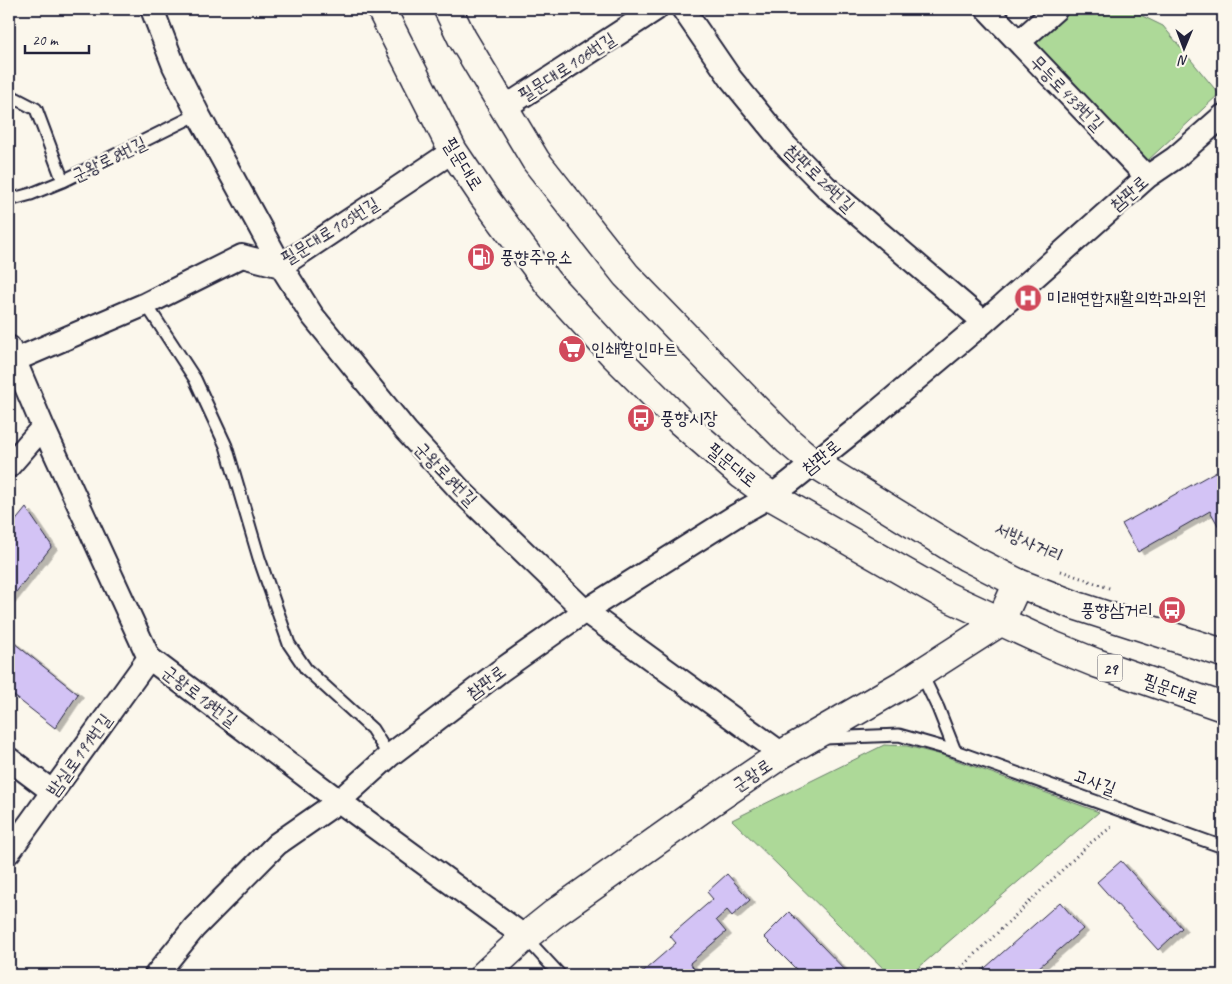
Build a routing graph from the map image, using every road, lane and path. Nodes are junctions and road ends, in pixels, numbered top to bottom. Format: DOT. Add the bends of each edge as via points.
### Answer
graph roads {
  1 [pos="152,9"];
  2 [pos="382,9"];
  3 [pos="448,9"];
  4 [pos="656,9"];
  5 [pos="683,9"];
  6 [pos="987,9"];
  7 [pos="1056,9"];
  8 [pos="1020,42"];
  9 [pos="9,94"];
  10 [pos="504,108"];
  11 [pos="198,114"];
  12 [pos="1223,116"];
  13 [pos="453,151"];
  14 [pos="1147,177"];
  15 [pos="63,181"];
  16 [pos="9,200"];
  17 [pos="280,266"];
  18 [pos="146,304"];
  19 [pos="984,322"];
  20 [pos="12,354"];
  21 [pos="42,427"];
  22 [pos="814,463"];
  23 [pos="9,466"];
  24 [pos="771,496"];
  25 [pos="1060,571"];
  26 [pos="1018,583"];
  27 [pos="1114,590"];
  28 [pos="585,611"];
  29 [pos="1000,622"];
  30 [pos="1223,653"];
  31 [pos="149,658"];
  32 [pos="921,673"];
  33 [pos="1223,707"];
  34 [pos="811,738"];
  35 [pos="955,751"];
  36 [pos="782,754"];
  37 [pos="389,756"];
  38 [pos="9,759"];
  39 [pos="53,792"];
  40 [pos="339,801"];
  41 [pos="1129,813"];
  42 [pos="1223,847"];
  43 [pos="9,852"];
  44 [pos="525,937"];
  45 [pos="156,975"];
  46 [pos="484,975"];
  47 [pos="560,975"];
  48 [pos="954,975"];
  1 -- 11 [label="street, 군왕로8번길" via="174,66"];
  2 -- 13 [label="main road, 필문대로 / 29"];
  3 -- 10 [label="main road"];
  4 -- 10 [label="street, 필문대로106번길"];
  5 -- 19 [label="street, 참판로26번길" via="731,79 826,187"];
  6 -- 8 [label="street, 무등로433번길"];
  7 -- 8 [label="street"];
  8 -- 14 [label="street, 무등로433번길"];
  9 -- 15 [label="lane, 군왕로8번길" via="36,109"];
  10 -- 22 [label="main road" via="536,161 626,275 788,441"];
  11 -- 15 [label="lane, 군왕로8번길"];
  11 -- 17 [label="street, 군왕로8번길"];
  12 -- 14 [label="street, 참판로" via="1175,158"];
  13 -- 17 [label="street, 필문대로105번길"];
  13 -- 24 [label="main road, 필문대로 / 29" via="548,283 613,354 681,422"];
  14 -- 19 [label="street, 참판로"];
  15 -- 16 [label="lane"];
  17 -- 18 [label="street, 필문대로105번길" via="242,256"];
  17 -- 28 [label="street, 군왕로8번길" via="312,315 406,431 461,491"];
  18 -- 20 [label="street, 필문대로105번길"];
  18 -- 37 [label="lane" via="195,379 226,446 259,558 290,644 306,669 372,729"];
  19 -- 22 [label="street, 참판로"];
  20 -- 21 [label="street, 군왕로18번길"];
  21 -- 23 [label="street"];
  21 -- 31 [label="street, 군왕로18번길"];
  22 -- 24 [label="street, 참판로"];
  22 -- 26 [label="main road" via="967,557"];
  24 -- 28 [label="street, 참판로"];
  24 -- 29 [label="main road, 필문대로 / 29" via="946,596"];
  25 -- 27 [label="path, 서방사거리"];
  26 -- 29 [label="main road"];
  26 -- 30 [label="main road" via="1077,606"];
  28 -- 36 [label="street, 군왕로8번길"];
  28 -- 37 [label="street, 참판로"];
  29 -- 32 [label="main road, 군왕로"];
  29 -- 33 [label="main road, 필문대로 / 29" via="1096,663"];
  31 -- 39 [label="street, 밤실로191번길"];
  31 -- 40 [label="street, 군왕로18번길"];
  32 -- 34 [label="main road, 군왕로"];
  32 -- 35 [label="lane"];
  34 -- 35 [label="lane, 고사길" via="899,735"];
  34 -- 36 [label="main road, 군왕로"];
  35 -- 41 [label="lane, 고사길"];
  36 -- 44 [label="main road, 군왕로" via="555,912"];
  37 -- 40 [label="street, 참판로"];
  38 -- 39 [label="street"];
  39 -- 43 [label="street, 밤실로191번길"];
  40 -- 44 [label="street, 군왕로18번길"];
  40 -- 45 [label="street, 참판로" via="277,844 194,928"];
  41 -- 42 [label="lane, 고사길"];
  41 -- 48 [label="path" via="1089,844"];
  44 -- 46 [label="main road, 군왕로"];
  44 -- 47 [label="lane"];
}
